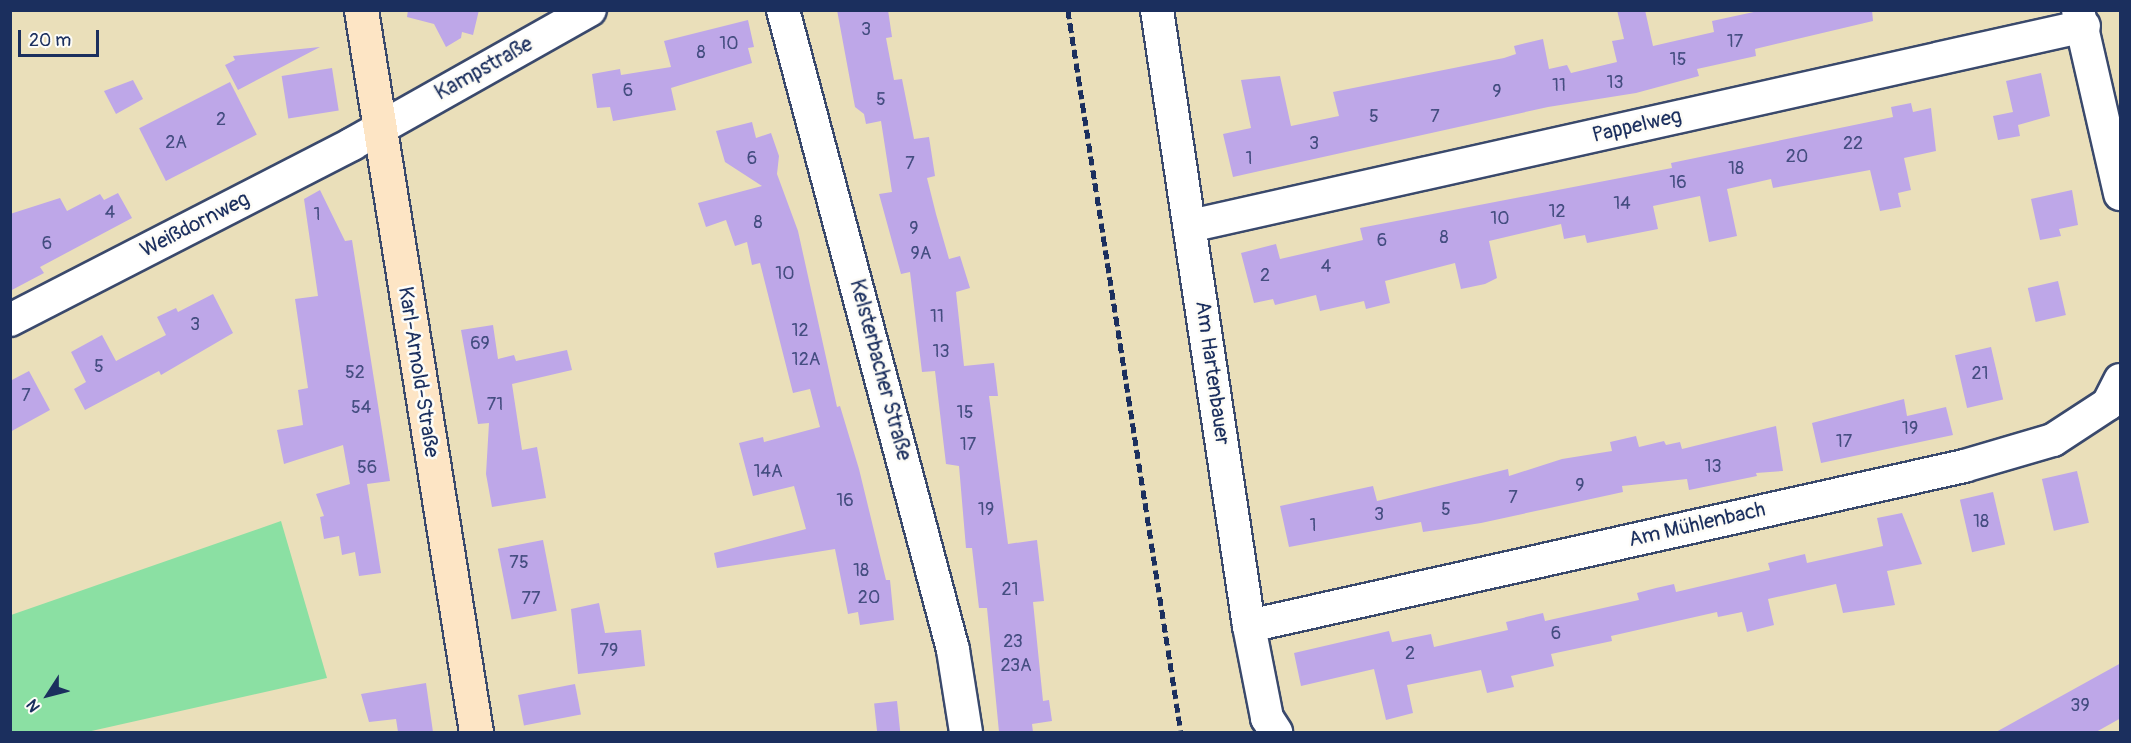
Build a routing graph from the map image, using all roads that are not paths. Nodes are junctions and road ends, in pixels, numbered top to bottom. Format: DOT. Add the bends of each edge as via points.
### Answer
graph roads {
  1 [pos="361,10"];
  2 [pos="590,10"];
  3 [pos="783,10"];
  4 [pos="1157,10"];
  5 [pos="2081,18"];
  6 [pos="378,128"];
  7 [pos="2121,194"];
  8 [pos="1190,226"];
  9 [pos="10,321"];
  10 [pos="2121,380"];
  11 [pos="1249,626"];
  12 [pos="476,732"];
  13 [pos="966,732"];
  14 [pos="1276,732"];
  1 -- 6 [label="main road, Karl-Arnold-Straße"];
  2 -- 6 [label="street, Kampstraße"];
  3 -- 13 [label="street, Kelsterbacher Straße" via="953,650"];
  4 -- 8 [label="street, Am Hartenbauer"];
  5 -- 7 [label="street"];
  5 -- 8 [label="street, Pappelweg"];
  6 -- 9 [label="street, Weißdornweg"];
  6 -- 12 [label="main road, Karl-Arnold-Straße"];
  8 -- 11 [label="street, Am Hartenbauer"];
  10 -- 11 [label="street, Am Mühlenbach" via="2108,404 2053,440 1964,466"];
  11 -- 14 [label="street, Am Hartenbauer" via="1267,718"];
}
